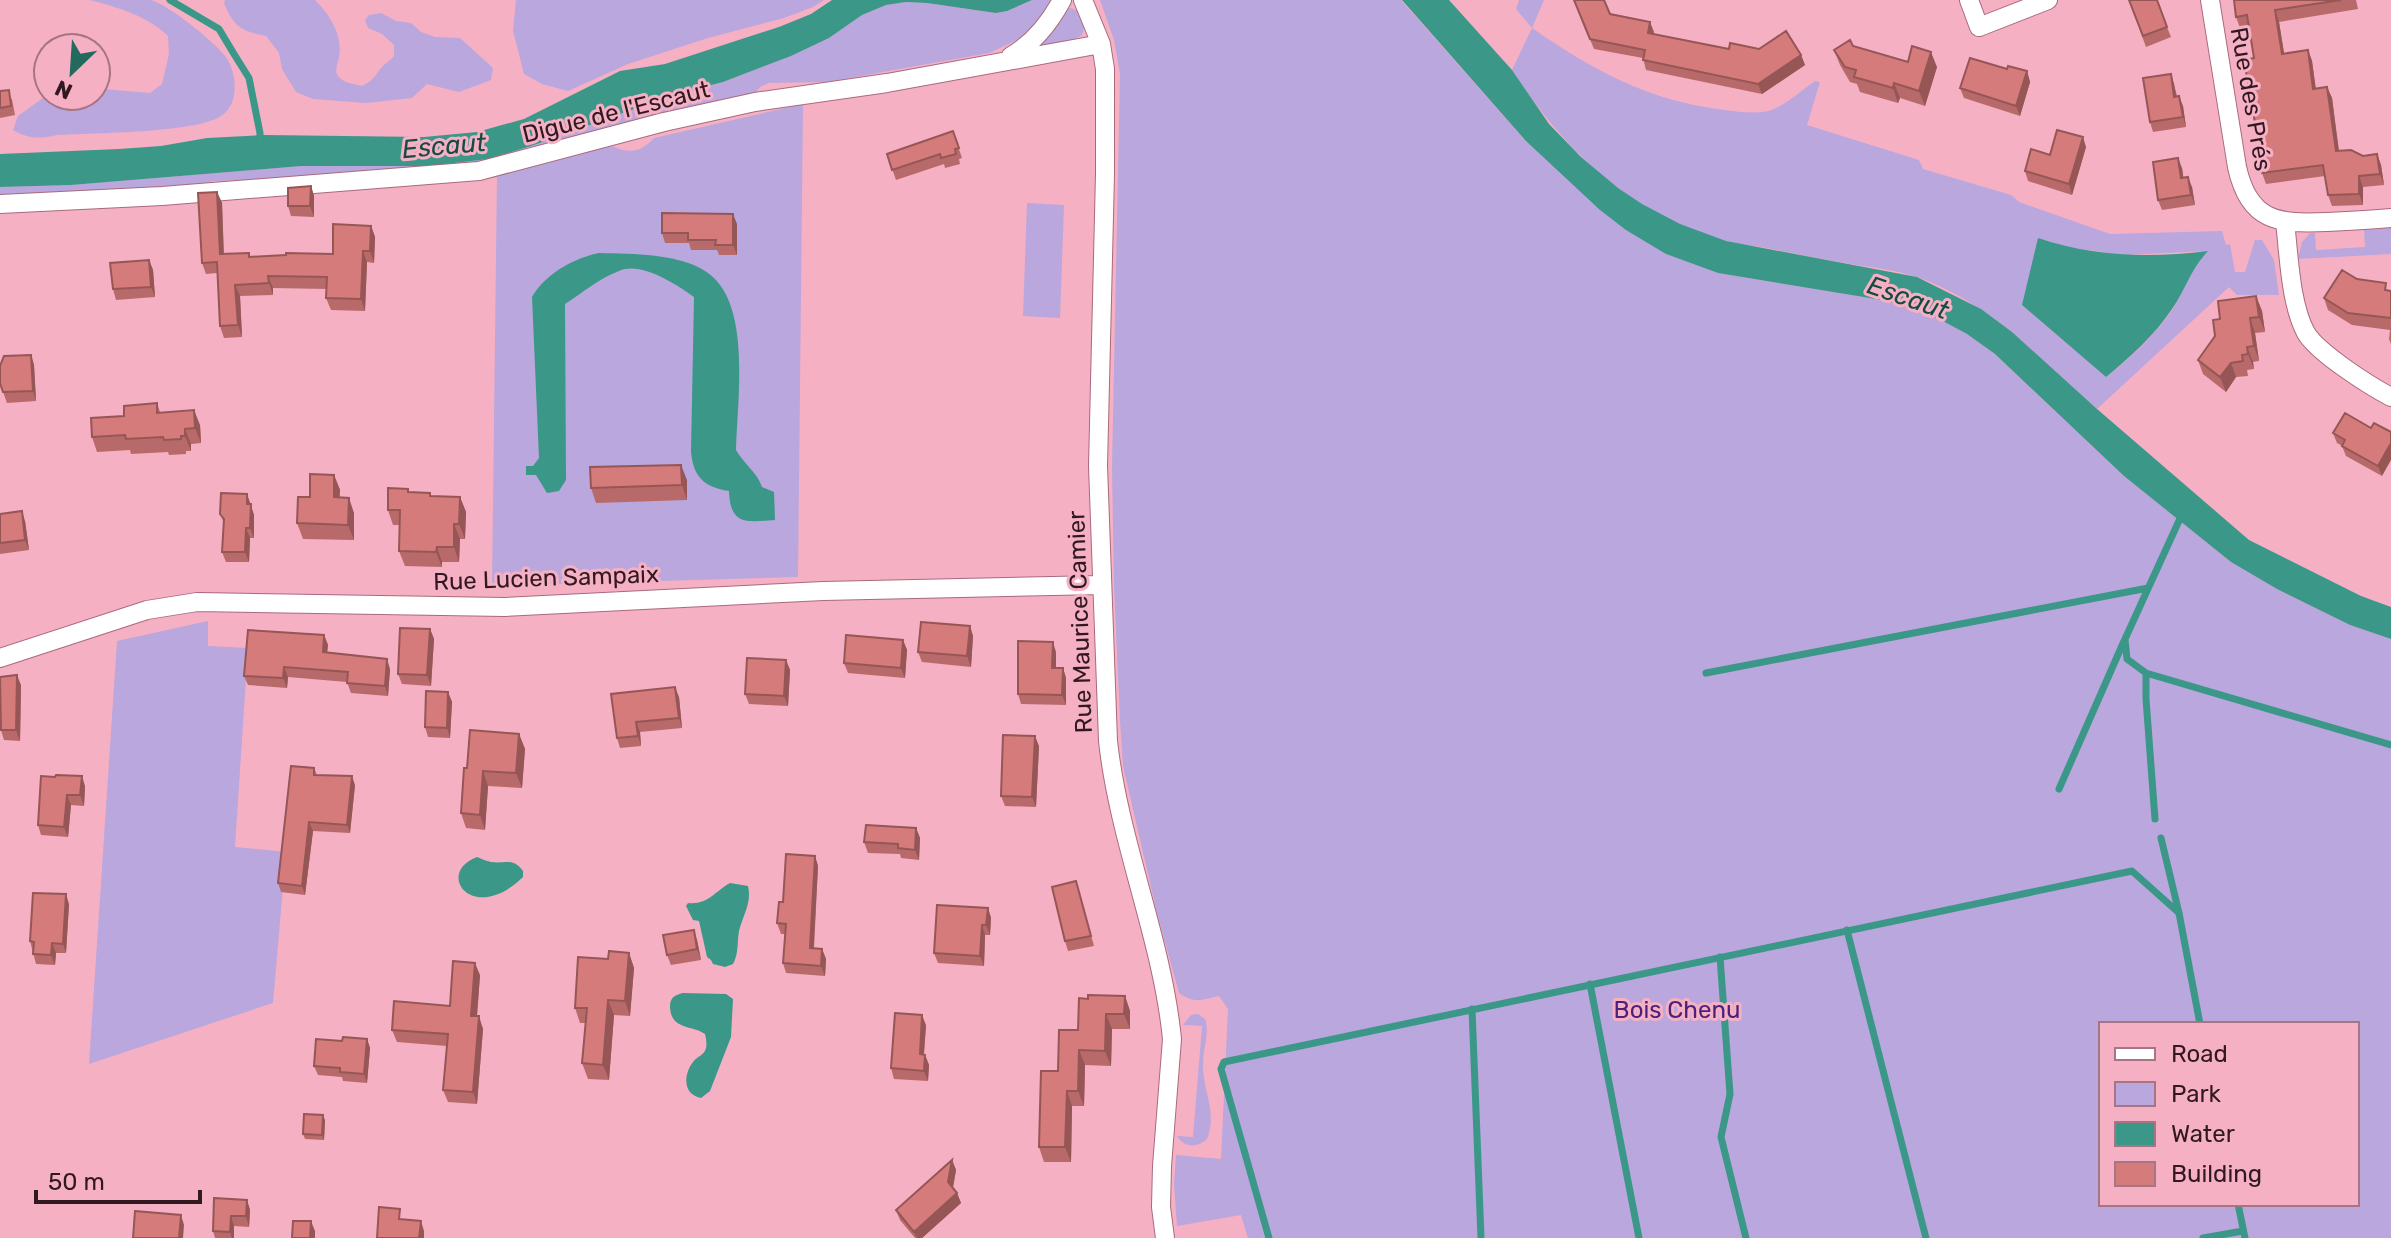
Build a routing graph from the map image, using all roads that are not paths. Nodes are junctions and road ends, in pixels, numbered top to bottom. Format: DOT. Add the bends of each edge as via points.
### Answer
graph roads {
  1 [pos="1062,0"];
  2 [pos="1083,0"];
  3 [pos="1969,0"];
  4 [pos="2048,0"];
  5 [pos="2210,0"];
  6 [pos="2020,5"];
  7 [pos="1101,44"];
  8 [pos="1003,61"];
  9 [pos="0,204"];
  10 [pos="2391,218"];
  11 [pos="2285,222"];
  12 [pos="2391,397"];
  13 [pos="1101,585"];
  14 [pos="0,658"];
  15 [pos="1165,1238"];
  1 -- 8 [label="street, Digue de l'Escaut" via="1038,36"];
  2 -- 7 [label="street, Rue Maurice Camier"];
  3 -- 6 [label="street" via="1979,27"];
  4 -- 6 [label="street"];
  5 -- 11 [label="street, Rue des Prés" via="2243,191 2256,208"];
  7 -- 8 [label="street, Digue de l'Escaut"];
  7 -- 13 [label="street, Rue Maurice Camier"];
  8 -- 9 [label="street, Digue de l'Escaut" via="755,102 479,171"];
  10 -- 11 [label="street"];
  11 -- 12 [label="street" via="2297,310 2307,335"];
  13 -- 14 [label="street, Rue Lucien Sampaix" via="823,591 505,607 197,602 147,610"];
  13 -- 15 [label="street, Rue Maurice Camier" via="1111,766 1172,1039 1162,1166"];
}
